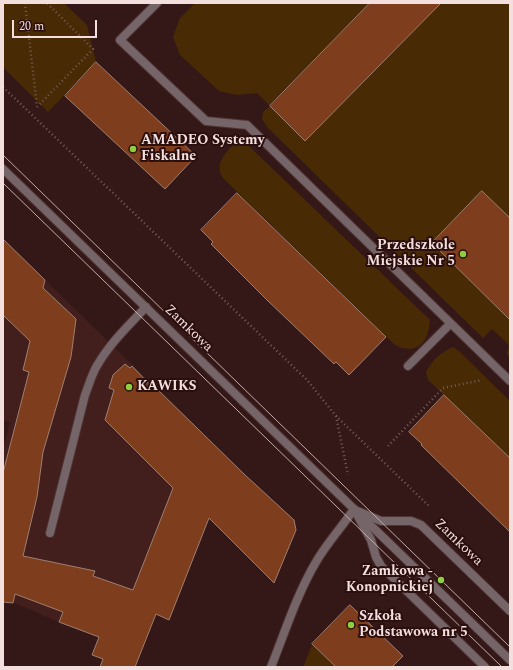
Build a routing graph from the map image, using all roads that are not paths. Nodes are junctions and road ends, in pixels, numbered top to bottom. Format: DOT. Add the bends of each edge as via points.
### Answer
graph roads {
  1 [pos="157,3"];
  2 [pos="3,168"];
  3 [pos="146,307"];
  4 [pos="450,324"];
  5 [pos="408,366"];
  6 [pos="507,378"];
  7 [pos="354,509"];
  8 [pos="50,533"];
  9 [pos="510,611"];
  10 [pos="510,660"];
  11 [pos="272,667"];
  12 [pos="485,667"];
  1 -- 4 [label="street" via="120,40 206,121 247,125"];
  2 -- 3 [label="street, Zamkowa"];
  3 -- 7 [label="street, Zamkowa"];
  3 -- 8 [label="street" via="106,352 90,380"];
  4 -- 5 [label="street"];
  4 -- 6 [label="street"];
  7 -- 9 [label="street, Zamkowa" via="381,521 412,521 421,525"];
  7 -- 10 [label="street"];
  7 -- 11 [label="street" via="315,564"];
  7 -- 12 [label="street, Zamkowa" via="372,540 381,566"];
}
